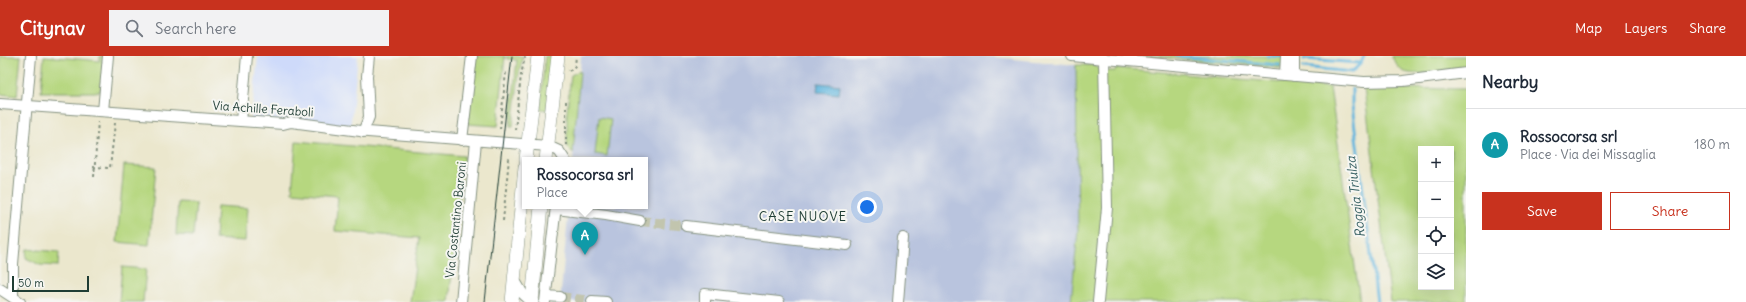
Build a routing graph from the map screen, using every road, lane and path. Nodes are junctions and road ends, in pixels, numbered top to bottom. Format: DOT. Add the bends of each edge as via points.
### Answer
graph roads {
  1 [pos="32,56"];
  2 [pos="108,56"];
  3 [pos="247,56"];
  4 [pos="369,56"];
  5 [pos="472,56"];
  6 [pos="526,56"];
  7 [pos="538,56"];
  8 [pos="558,56"];
  9 [pos="576,56"];
  10 [pos="1072,56"];
  11 [pos="1286,56"];
  12 [pos="1294,56"];
  13 [pos="1104,58"];
  14 [pos="506,72"];
  15 [pos="1466,73"];
  16 [pos="568,74"];
  17 [pos="1290,76"];
  18 [pos="566,94"];
  19 [pos="0,104"];
  20 [pos="26,106"];
  21 [pos="103,111"];
  22 [pos="98,121"];
  23 [pos="241,121"];
  24 [pos="115,123"];
  25 [pos="500,129"];
  26 [pos="515,130"];
  27 [pos="363,132"];
  28 [pos="462,140"];
  29 [pos="476,141"];
  30 [pos="528,144"];
  31 [pos="548,146"];
  32 [pos="566,148"];
  33 [pos="526,157"];
  34 [pos="546,157"];
  35 [pos="562,157"];
  36 [pos="509,158"];
  37 [pos="93,168"];
  38 [pos="94,177"];
  39 [pos="522,198"];
  40 [pos="541,209"];
  41 [pos="556,209"];
  42 [pos="568,209"];
  43 [pos="503,221"];
  44 [pos="640,221"];
  45 [pos="686,226"];
  46 [pos="903,238"];
  47 [pos="847,245"];
  48 [pos="514,279"];
  49 [pos="0,289"];
  50 [pos="560,297"];
  51 [pos="546,299"];
  52 [pos="17,300"];
  53 [pos="592,300"];
  54 [pos="461,302"];
  55 [pos="512,302"];
  56 [pos="532,302"];
  57 [pos="606,302"];
  58 [pos="705,302"];
  59 [pos="779,302"];
  60 [pos="898,302"];
  61 [pos="1098,302"];
  1 -- 20 [label="street"];
  2 -- 21 [label="street"];
  3 -- 23 [label="street"];
  4 -- 27 [label="street" via="369,117"];
  5 -- 28 [label="street"];
  6 -- 26 [label="path" via="521,75"];
  7 -- 30 [label="main road"];
  8 -- 31 [label="main road"];
  9 -- 16 [label="path" via="575,66"];
  10 -- 13 [label="street"];
  11 -- 17 [label="street"];
  12 -- 17 [label="street"];
  13 -- 17 [label="street"];
  13 -- 61 [label="street" via="1107,208"];
  14 -- 25 [label="path"];
  15 -- 17 [label="street" via="1364,82"];
  18 -- 32 [label="path"];
  19 -- 20 [label="street, Via Achille Feraboli"];
  20 -- 21 [label="street, Via Achille Feraboli"];
  20 -- 52 [label="street" via="13,264"];
  21 -- 23 [label="street, Via Achille Feraboli"];
  22 -- 37 [label="path"];
  23 -- 27 [label="street, Via Achille Feraboli" via="283,124 291,122"];
  24 -- 37 [label="path" via="110,168"];
  27 -- 28 [label="street, Via Achille Feraboli"];
  28 -- 29 [label="street, Via Achille Feraboli"];
  29 -- 30 [label="street, Via Achille Feraboli"];
  29 -- 54 [label="street, Via Costantino Baroni"];
  30 -- 31 [label="street, Via Achille Feraboli"];
  30 -- 33 [label="main road"];
  31 -- 34 [label="main road"];
  31 -- 35 [label="street" via="559,151"];
  36 -- 43 [label="path"];
  37 -- 38 [label="path"];
  39 -- 48 [label="main road"];
  40 -- 56 [label="main road"];
  41 -- 51 [label="street"];
  42 -- 44 [label="street"];
  45 -- 47 [label="street"];
  46 -- 60 [label="street"];
  48 -- 55 [label="main road"];
  48 -- 56 [label="street" via="523,294"];
  49 -- 52 [label="street"];
  50 -- 51 [label="street"];
  53 -- 57 [label="street"];
  58 -- 59 [label="street" via="706,294"];
}
